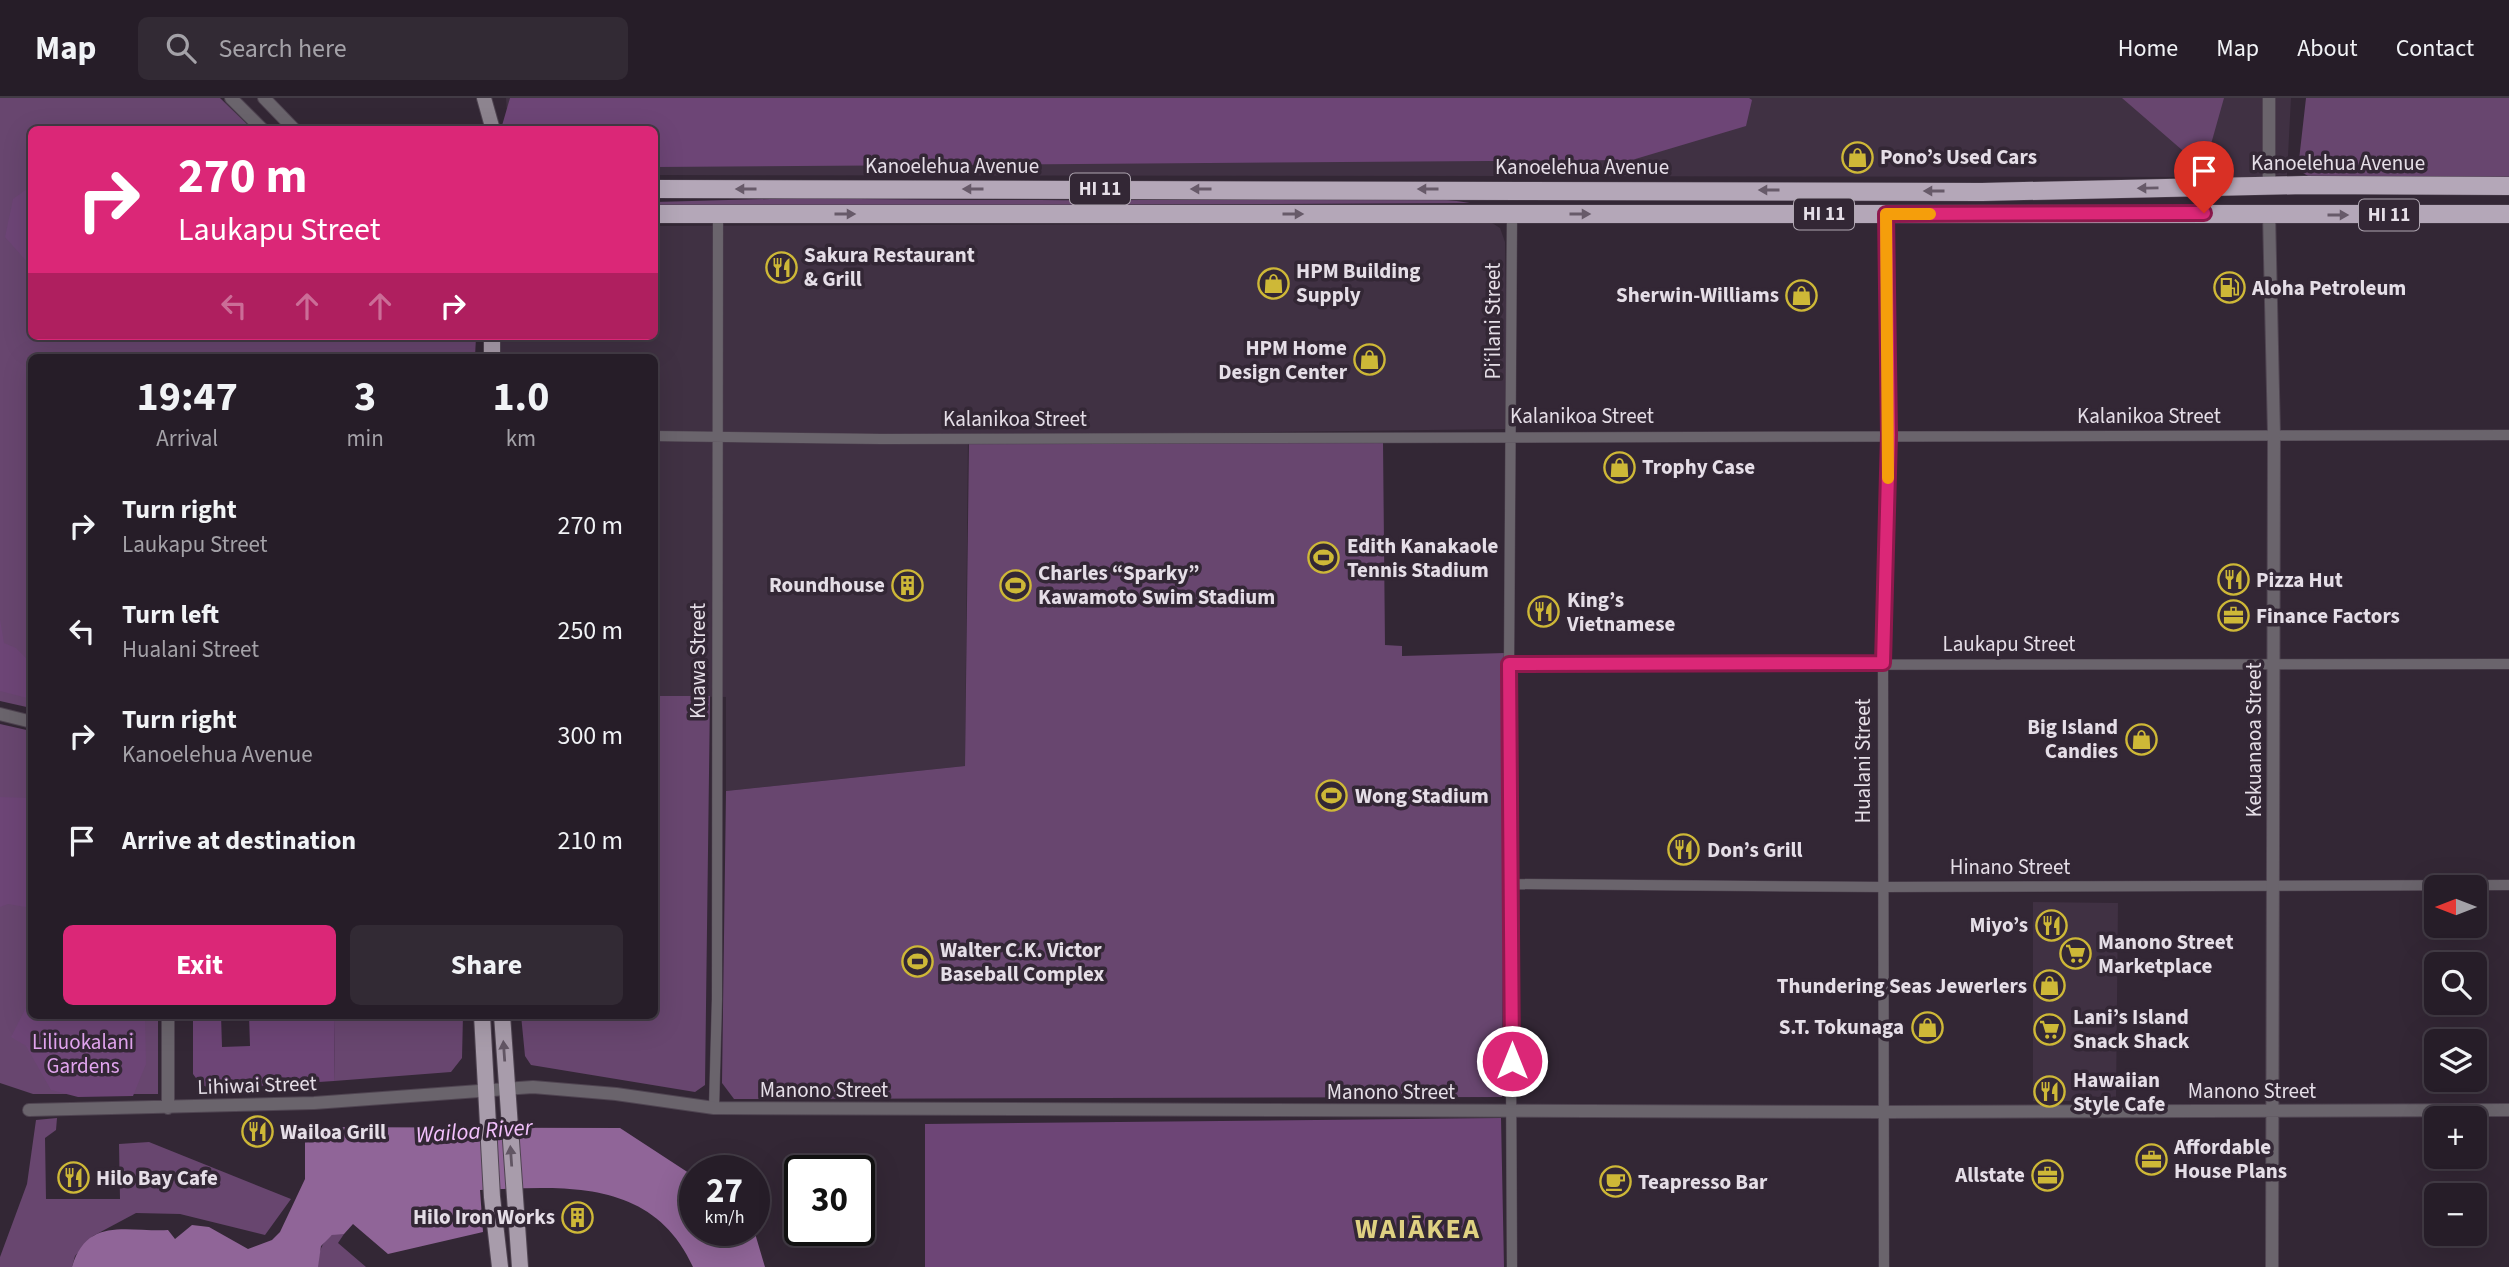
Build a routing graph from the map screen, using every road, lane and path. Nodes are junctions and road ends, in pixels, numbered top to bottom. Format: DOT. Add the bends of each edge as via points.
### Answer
graph roads {
  1 [pos="232,98"];
  2 [pos="264,98"];
  3 [pos="484,98"];
  4 [pos="2269,98"];
  5 [pos="259,126"];
  6 [pos="291,126"];
  7 [pos="492,126"];
  8 [pos="2509,186"];
  9 [pos="2269,187"];
  10 [pos="658,189"];
  11 [pos="1456,189"];
  12 [pos="1546,190"];
  13 [pos="658,214"];
  14 [pos="718,214"];
  15 [pos="1886,214"];
  16 [pos="2269,214"];
  17 [pos="2509,214"];
  18 [pos="1512,215"];
  19 [pos="1512,435"];
  20 [pos="1889,435"];
  21 [pos="2274,435"];
  22 [pos="2509,435"];
  23 [pos="658,436"];
  24 [pos="717,436"];
  25 [pos="1883,663"];
  26 [pos="1509,664"];
  27 [pos="2273,664"];
  28 [pos="2509,664"];
  29 [pos="0,714"];
  30 [pos="28,721"];
  31 [pos="1510,884"];
  32 [pos="2274,885"];
  33 [pos="2509,885"];
  34 [pos="1883,887"];
  35 [pos="168,1019"];
  36 [pos="482,1019"];
  37 [pos="502,1019"];
  38 [pos="507,1088"];
  39 [pos="485,1089"];
  40 [pos="168,1108"];
  41 [pos="714,1108"];
  42 [pos="29,1110"];
  43 [pos="2273,1110"];
  44 [pos="2509,1110"];
  45 [pos="1512,1111"];
  46 [pos="1886,1112"];
  47 [pos="500,1267"];
  48 [pos="520,1267"];
  49 [pos="1513,1267"];
  50 [pos="1884,1267"];
  51 [pos="2272,1267"];
  1 -- 5 [label="street"];
  2 -- 6 [label="street"];
  3 -- 7 [label="main road"];
  4 -- 9 [label="street"];
  8 -- 9 [label="highway, Kanoelehua Avenue / HI 11"];
  9 -- 12 [label="highway, Kanoelehua Avenue / HI 11, one-way" via="1982,192"];
  9 -- 16 [label="highway"];
  11 -- 10 [label="highway, Kanoelehua Avenue / HI 11, one-way"];
  11 -- 12 [label="highway, Kanoelehua Avenue / HI 11"];
  11 -- 18 [label="highway"];
  12 -- 18 [label="highway" via="1522,203"];
  13 -- 14 [label="highway, HI 11"];
  14 -- 18 [label="highway, HI 11, one-way"];
  14 -- 24 [label="street, Kuawa Street"];
  15 -- 16 [label="highway, HI 11"];
  18 -- 15 [label="highway, HI 11, one-way"];
  15 -- 20 [label="street, Hualani Street"];
  16 -- 17 [label="highway, HI 11, one-way"];
  16 -- 21 [label="street, Kekuanaoa Street"];
  18 -- 19 [label="street, Pi‘ilani Street"];
  19 -- 20 [label="street, Kalanikoa Street"];
  19 -- 24 [label="street, Kalanikoa Street"];
  19 -- 26 [label="street, Pi‘ilani Street"];
  20 -- 21 [label="street, Kalanikoa Street"];
  20 -- 25 [label="street, Hualani Street"];
  21 -- 22 [label="street, Kalanikoa Street"];
  21 -- 27 [label="street, Kekuanaoa Street"];
  23 -- 24 [label="street, Kalanikoa Street"];
  24 -- 41 [label="street, Kuawa Street"];
  25 -- 26 [label="street, Laukapu Street"];
  25 -- 27 [label="street, Laukapu Street"];
  25 -- 34 [label="street, Hualani Street"];
  26 -- 31 [label="street, Pi‘ilani Street"];
  27 -- 28 [label="street, Laukapu Street"];
  27 -- 32 [label="street, Kekuanaoa Street"];
  29 -- 30 [label="street"];
  31 -- 34 [label="street, Hinano Street"];
  31 -- 45 [label="street, Pi‘ilani Street"];
  32 -- 33 [label="street, Hinano Street"];
  32 -- 34 [label="street, Hinano Street"];
  32 -- 43 [label="street, Kekuanaoa Street"];
  34 -- 46 [label="street, Hualani Street"];
  35 -- 40 [label="street"];
  36 -- 39 [label="main road"];
  38 -- 37 [label="main road, one-way"];
  38 -- 39 [label="street, Manono Street"];
  38 -- 41 [label="street, Manono Street" via="582,1090"];
  48 -- 38 [label="main road, one-way"];
  39 -- 40 [label="street, Lihiwai Street" via="314,1103"];
  39 -- 47 [label="main road"];
  40 -- 42 [label="street, Lihiwai Street"];
  41 -- 45 [label="street, Manono Street"];
  43 -- 44 [label="street, Manono Street"];
  43 -- 46 [label="street, Manono Street"];
  43 -- 51 [label="street, Kekuanaoa Street"];
  45 -- 46 [label="street, Manono Street"];
  45 -- 49 [label="street, Pi‘ilani Street"];
  46 -- 50 [label="street, Hualani Street"];
}
